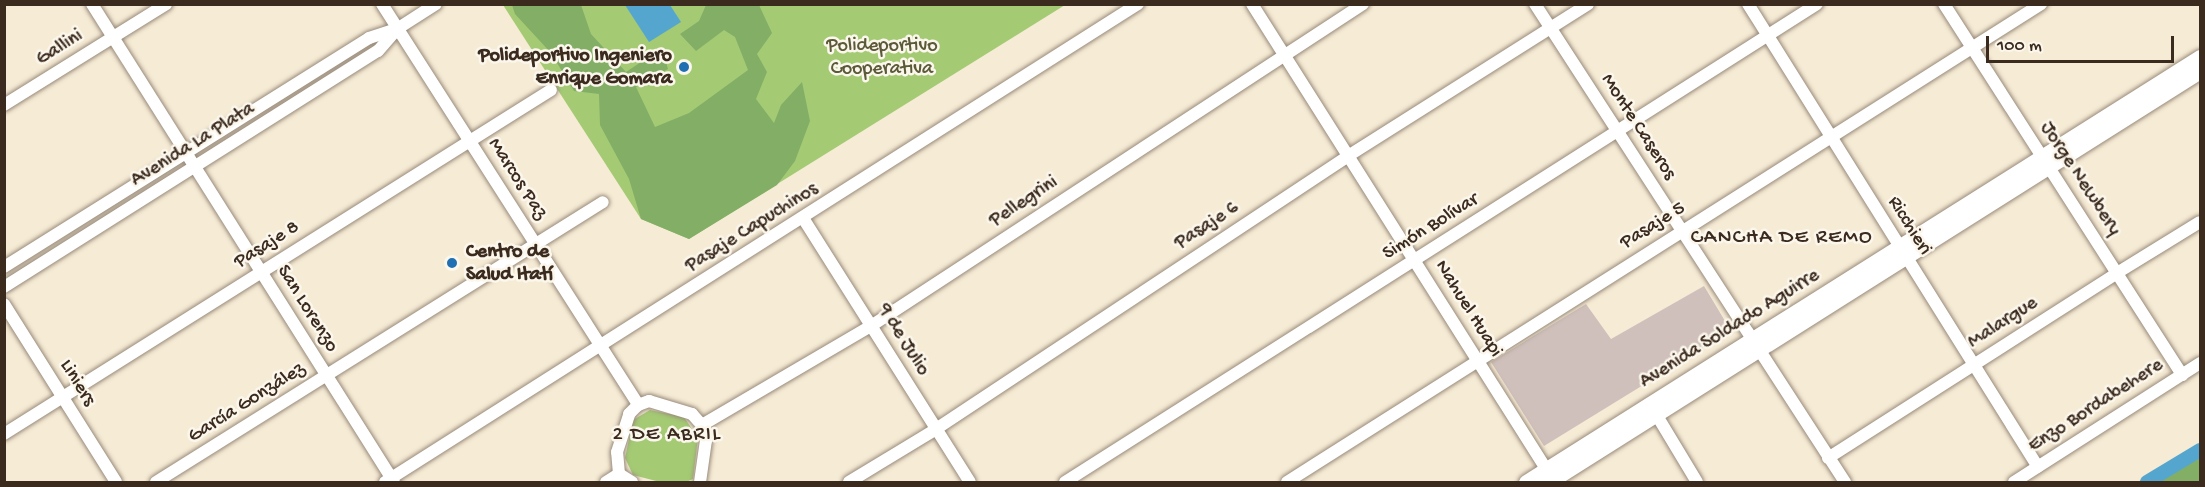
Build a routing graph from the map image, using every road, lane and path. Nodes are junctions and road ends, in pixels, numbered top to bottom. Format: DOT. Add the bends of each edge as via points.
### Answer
graph roads {
  1 [pos="92,4"];
  2 [pos="166,4"];
  3 [pos="382,4"];
  4 [pos="436,4"];
  5 [pos="1138,4"];
  6 [pos="1252,4"];
  7 [pos="1363,4"];
  8 [pos="1535,4"];
  9 [pos="1588,4"];
  10 [pos="1748,4"];
  11 [pos="1817,4"];
  12 [pos="1944,4"];
  13 [pos="2041,4"];
  14 [pos="1550,27"];
  15 [pos="397,29"];
  16 [pos="1768,36"];
  17 [pos="113,38"];
  18 [pos="1972,47"];
  19 [pos="1284,55"];
  20 [pos="2200,57"];
  21 [pos="2200,71"];
  22 [pos="551,90"];
  23 [pos="4,105"];
  24 [pos="1618,131"];
  25 [pos="1831,137"];
  26 [pos="469,142"];
  27 [pos="186,153"];
  28 [pos="1348,156"];
  29 [pos="2045,162"];
  30 [pos="195,167"];
  31 [pos="603,202"];
  32 [pos="804,218"];
  33 [pos="2200,222"];
  34 [pos="1683,230"];
  35 [pos="536,246"];
  36 [pos="1903,252"];
  37 [pos="1414,261"];
  38 [pos="4,267"];
  39 [pos="261,272"];
  40 [pos="2116,273"];
  41 [pos="4,287"];
  42 [pos="4,304"];
  43 [pos="871,326"];
  44 [pos="1757,344"];
  45 [pos="601,347"];
  46 [pos="1478,360"];
  47 [pos="2200,363"];
  48 [pos="1974,365"];
  49 [pos="2182,375"];
  50 [pos="327,377"];
  51 [pos="63,397"];
  52 [pos="638,405"];
  53 [pos="1653,410"];
  54 [pos="702,425"];
  55 [pos="936,429"];
  56 [pos="4,434"];
  57 [pos="1828,458"];
  58 [pos="2038,467"];
  59 [pos="619,474"];
  60 [pos="1551,479"];
  61 [pos="390,481"];
  62 [pos="116,483"];
  63 [pos="156,483"];
  64 [pos="606,483"];
  65 [pos="632,483"];
  66 [pos="700,483"];
  67 [pos="849,483"];
  68 [pos="970,483"];
  69 [pos="1065,483"];
  70 [pos="1287,483"];
  71 [pos="1526,483"];
  72 [pos="1697,483"];
  73 [pos="1845,483"];
  74 [pos="2014,483"];
  1 -- 17 [label="street, San Lorenzo"];
  2 -- 17 [label="street, Gallini"];
  3 -- 15 [label="street, Marcos Paz"];
  4 -- 15 [label="street, Avenida La Plata"];
  5 -- 32 [label="street, Pasaje Capuchinos"];
  6 -- 19 [label="street, Nahuel Huapi"];
  7 -- 19 [label="street, Pellegrini"];
  8 -- 14 [label="street, Monte Caseros"];
  9 -- 14 [label="street, Pasaje 6"];
  10 -- 16 [label="street, Ricchieri"];
  11 -- 16 [label="street, Simón Bolívar"];
  12 -- 18 [label="street, Jorge Newbery"];
  13 -- 18 [label="street, Pasaje 5"];
  14 -- 24 [label="street, Monte Caseros"];
  14 -- 28 [label="street, Pasaje 6"];
  15 -- 26 [label="street, Marcos Paz"];
  15 -- 27 [label="street, Avenida La Plata" via="369,38"];
  15 -- 30 [label="street, Avenida La Plata" via="378,51"];
  16 -- 24 [label="street, Simón Bolívar"];
  16 -- 25 [label="street, Ricchieri"];
  17 -- 23 [label="street, Gallini"];
  17 -- 27 [label="street, San Lorenzo"];
  18 -- 25 [label="street, Pasaje 5"];
  18 -- 29 [label="street, Jorge Newbery"];
  19 -- 28 [label="street, Nahuel Huapi"];
  19 -- 43 [label="street, Pellegrini"];
  20 -- 29 [label="main road, Avenida Soldado Aguirre"];
  21 -- 29 [label="main road, Avenida Soldado Aguirre"];
  22 -- 26 [label="street, Pasaje 8"];
  24 -- 34 [label="street, Monte Caseros"];
  24 -- 37 [label="street, Simón Bolívar"];
  25 -- 34 [label="street, Pasaje 5"];
  25 -- 36 [label="street, Ricchieri"];
  26 -- 35 [label="street, Marcos Paz"];
  26 -- 39 [label="street, Pasaje 8"];
  27 -- 30 [label="street, San Lorenzo"];
  27 -- 38 [label="street, Avenida La Plata"];
  28 -- 37 [label="street, Nahuel Huapi"];
  28 -- 55 [label="street, Pasaje 6"];
  29 -- 36 [label="main road, Avenida Soldado Aguirre"];
  29 -- 40 [label="street, Jorge Newbery"];
  30 -- 39 [label="street, San Lorenzo"];
  30 -- 41 [label="street, Avenida La Plata"];
  31 -- 35 [label="street, García González"];
  32 -- 43 [label="street, 9 de Julio"];
  32 -- 45 [label="street, Pasaje Capuchinos"];
  33 -- 40 [label="street, Malargue"];
  34 -- 44 [label="street, Monte Caseros"];
  34 -- 46 [label="street, Pasaje 5"];
  35 -- 45 [label="street, Marcos Paz"];
  35 -- 50 [label="street, García González"];
  36 -- 44 [label="main road, Avenida Soldado Aguirre"];
  36 -- 48 [label="street, Ricchieri"];
  37 -- 46 [label="street, Nahuel Huapi"];
  37 -- 69 [label="street, Simón Bolívar"];
  39 -- 50 [label="street, San Lorenzo"];
  39 -- 51 [label="street, Pasaje 8"];
  40 -- 48 [label="street, Malargue"];
  40 -- 49 [label="street, Jorge Newbery"];
  42 -- 51 [label="street, Liniers"];
  43 -- 54 [label="street, Pellegrini"];
  43 -- 55 [label="street, 9 de Julio"];
  44 -- 53 [label="main road, Avenida Soldado Aguirre"];
  44 -- 57 [label="street, Monte Caseros"];
  45 -- 52 [label="street, Marcos Paz"];
  45 -- 61 [label="street, Pasaje Capuchinos"];
  46 -- 60 [label="street, Nahuel Huapi"];
  46 -- 70 [label="street, Pasaje 5"];
  47 -- 49 [label="street, Enzo Bordabehere"];
  48 -- 57 [label="street, Malargue"];
  48 -- 58 [label="street, Ricchieri"];
  49 -- 58 [label="street, Enzo Bordabehere"];
  50 -- 61 [label="street, San Lorenzo"];
  50 -- 63 [label="street, García González"];
  51 -- 56 [label="street, Pasaje 8"];
  51 -- 62 [label="street, Liniers"];
  52 -- 54 [label="street" via="649,401 692,414"];
  52 -- 59 [label="street" via="628,414 617,452"];
  53 -- 60 [label="main road, Avenida Soldado Aguirre"];
  53 -- 72 [label="street"];
  54 -- 66 [label="street" via="706,440"];
  55 -- 67 [label="street, Pasaje 6"];
  55 -- 68 [label="street, 9 de Julio"];
  57 -- 73 [label="street, Monte Caseros"];
  58 -- 74 [label="street, Enzo Bordabehere"];
  59 -- 64 [label="street"];
  59 -- 65 [label="street"];
  60 -- 71 [label="main road, Avenida Soldado Aguirre"];
}
